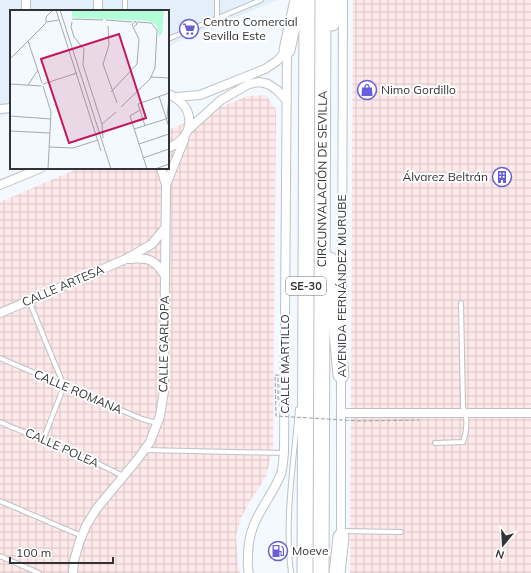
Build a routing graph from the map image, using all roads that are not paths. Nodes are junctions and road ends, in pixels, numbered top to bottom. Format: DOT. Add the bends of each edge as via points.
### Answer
graph roads {
  1 [pos="126,0"];
  2 [pos="217,0"];
  3 [pos="261,0"];
  4 [pos="298,0"];
  5 [pos="307,0"];
  6 [pos="323,0"];
  7 [pos="333,0"];
  8 [pos="344,0"];
  9 [pos="125,10"];
  10 [pos="217,18"];
  11 [pos="169,39"];
  12 [pos="287,50"];
  13 [pos="323,86"];
  14 [pos="169,94"];
  15 [pos="176,97"];
  16 [pos="287,102"];
  17 [pos="10,108"];
  18 [pos="0,109"];
  19 [pos="189,129"];
  20 [pos="184,137"];
  21 [pos="169,148"];
  22 [pos="39,169"];
  23 [pos="161,169"];
  24 [pos="0,185"];
  25 [pos="166,186"];
  26 [pos="322,217"];
  27 [pos="165,228"];
  28 [pos="126,259"];
  29 [pos="165,276"];
  30 [pos="29,301"];
  31 [pos="461,303"];
  32 [pos="0,313"];
  33 [pos="306,345"];
  34 [pos="0,358"];
  35 [pos="341,375"];
  36 [pos="64,386"];
  37 [pos="301,386"];
  38 [pos="299,401"];
  39 [pos="341,413"];
  40 [pos="466,413"];
  41 [pos="531,413"];
  42 [pos="0,422"];
  43 [pos="157,423"];
  44 [pos="43,440"];
  45 [pos="435,443"];
  46 [pos="144,450"];
  47 [pos="284,453"];
  48 [pos="123,477"];
  49 [pos="0,501"];
  50 [pos="401,532"];
  51 [pos="341,534"];
  52 [pos="82,536"];
  53 [pos="0,556"];
  54 [pos="39,573"];
  55 [pos="73,573"];
  56 [pos="249,573"];
  57 [pos="291,573"];
  58 [pos="305,573"];
  59 [pos="321,573"];
  60 [pos="338,573"];
  61 [pos="341,573"];
  1 -- 9 [label="lane"];
  2 -- 10 [label="lane"];
  3 -- 10 [label="lane"];
  4 -- 12 [label="highway"];
  5 -- 33 [label="highway, CIRCUNVALACIÓN DE SEVILLA / SE-30"];
  6 -- 13 [label="highway, CIRCUNVALACIÓN DE SEVILLA / SE-30"];
  7 -- 13 [label="highway"];
  8 -- 35 [label="street, AVENIDA FERNÁNDEZ MURUBE"];
  10 -- 11 [label="lane"];
  12 -- 15 [label="street" via="277,62 265,69 200,95"];
  12 -- 16 [label="street, CALLE MARTILLO"];
  13 -- 26 [label="highway, CIRCUNVALACIÓN DE SEVILLA / SE-30"];
  14 -- 15 [label="street"];
  15 -- 19 [label="street" via="188,112"];
  16 -- 19 [label="street" via="268,84 249,84 221,100"];
  16 -- 47 [label="street, CALLE MARTILLO"];
  17 -- 18 [label="street"];
  19 -- 20 [label="street"];
  20 -- 21 [label="street" via="178,144"];
  20 -- 25 [label="street, CALLE GARLOPA"];
  22 -- 24 [label="street"];
  23 -- 25 [label="street, CALLE GARLOPA"];
  25 -- 27 [label="street, CALLE GARLOPA"];
  26 -- 35 [label="highway" via="329,256"];
  26 -- 59 [label="highway, CIRCUNVALACIÓN DE SEVILLA / SE-30"];
  27 -- 28 [label="street, CALLE ARTESA" via="152,244"];
  27 -- 29 [label="street, CALLE GARLOPA"];
  28 -- 29 [label="street, CALLE ARTESA" via="144,258 159,266"];
  28 -- 30 [label="street, CALLE ARTESA"];
  29 -- 43 [label="street, CALLE GARLOPA" via="164,391"];
  30 -- 32 [label="street, CALLE ARTESA"];
  30 -- 36 [label="lane"];
  31 -- 40 [label="lane" via="462,406"];
  33 -- 37 [label="lane"];
  33 -- 58 [label="highway, CIRCUNVALACIÓN DE SEVILLA / SE-30"];
  34 -- 36 [label="lane, CALLE ROMANA"];
  35 -- 39 [label="street, AVENIDA FERNÁNDEZ MURUBE"];
  36 -- 43 [label="lane, CALLE ROMANA"];
  36 -- 44 [label="lane"];
  38 -- 57 [label="lane" via="289,513"];
  39 -- 40 [label="street"];
  39 -- 51 [label="street, AVENIDA FERNÁNDEZ MURUBE"];
  40 -- 41 [label="street"];
  40 -- 45 [label="lane" via="466,434 463,442"];
  42 -- 44 [label="lane, CALLE POLEA"];
  43 -- 46 [label="street, CALLE GARLOPA"];
  44 -- 48 [label="lane, CALLE POLEA"];
  46 -- 47 [label="lane"];
  46 -- 48 [label="street, CALLE GARLOPA"];
  47 -- 56 [label="street, CALLE MARTILLO" via="282,472 256,517 250,533"];
  48 -- 52 [label="street, CALLE GARLOPA" via="97,508"];
  49 -- 52 [label="lane"];
  50 -- 51 [label="lane"];
  51 -- 60 [label="highway"];
  51 -- 61 [label="street, AVENIDA FERNÁNDEZ MURUBE"];
  52 -- 55 [label="street, CALLE GARLOPA"];
  53 -- 54 [label="lane"];
}
